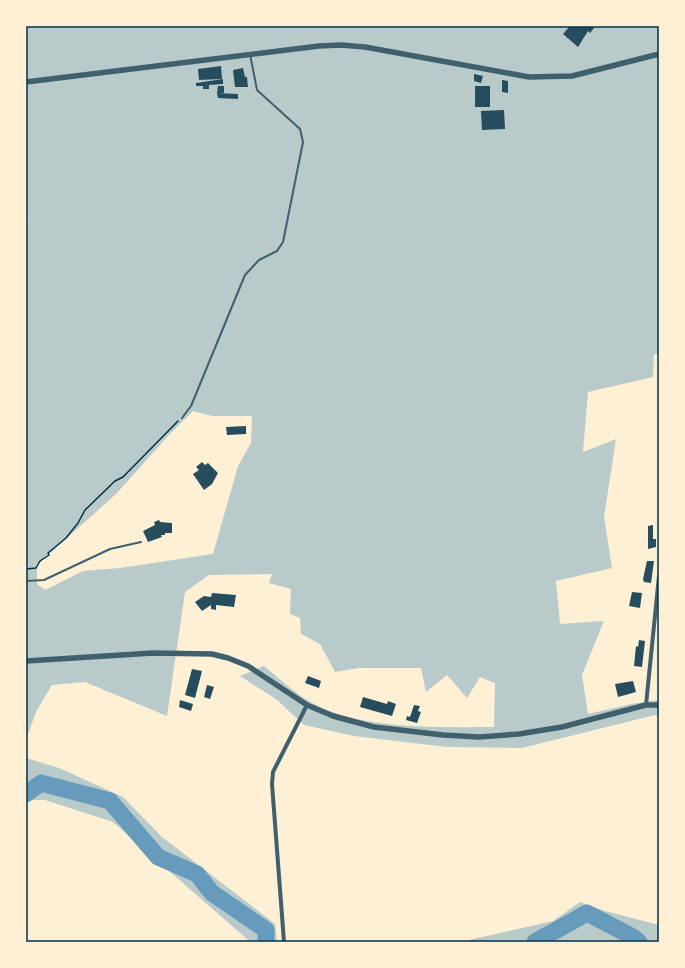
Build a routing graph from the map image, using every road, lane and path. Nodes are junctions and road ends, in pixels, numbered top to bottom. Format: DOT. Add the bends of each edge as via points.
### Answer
graph roads {
  1 [pos="250,53"];
  2 [pos="659,54"];
  3 [pos="26,82"];
  4 [pos="182,418"];
  5 [pos="141,542"];
  6 [pos="26,569"];
  7 [pos="659,576"];
  8 [pos="26,581"];
  9 [pos="26,661"];
  10 [pos="659,705"];
  11 [pos="307,706"];
  12 [pos="646,706"];
  13 [pos="284,942"];
  1 -- 2 [label="street" via="341,45 529,76 572,76"];
  1 -- 3 [label="street"];
  1 -- 4 [label="lane" via="257,90 300,129 303,142 283,242 277,251 259,260 245,275 190,406"];
  4 -- 6 [label="path" via="123,477 115,481 85,510 66,538 48,553 49,555 40,561 36,568"];
  5 -- 8 [label="lane" via="110,549 44,580"];
  7 -- 12 [label="street"];
  9 -- 11 [label="street" via="153,653 212,654 248,666"];
  10 -- 12 [label="street"];
  11 -- 12 [label="street" via="332,716 374,727 479,737 562,727"];
  11 -- 13 [label="street" via="273,772"];
}
